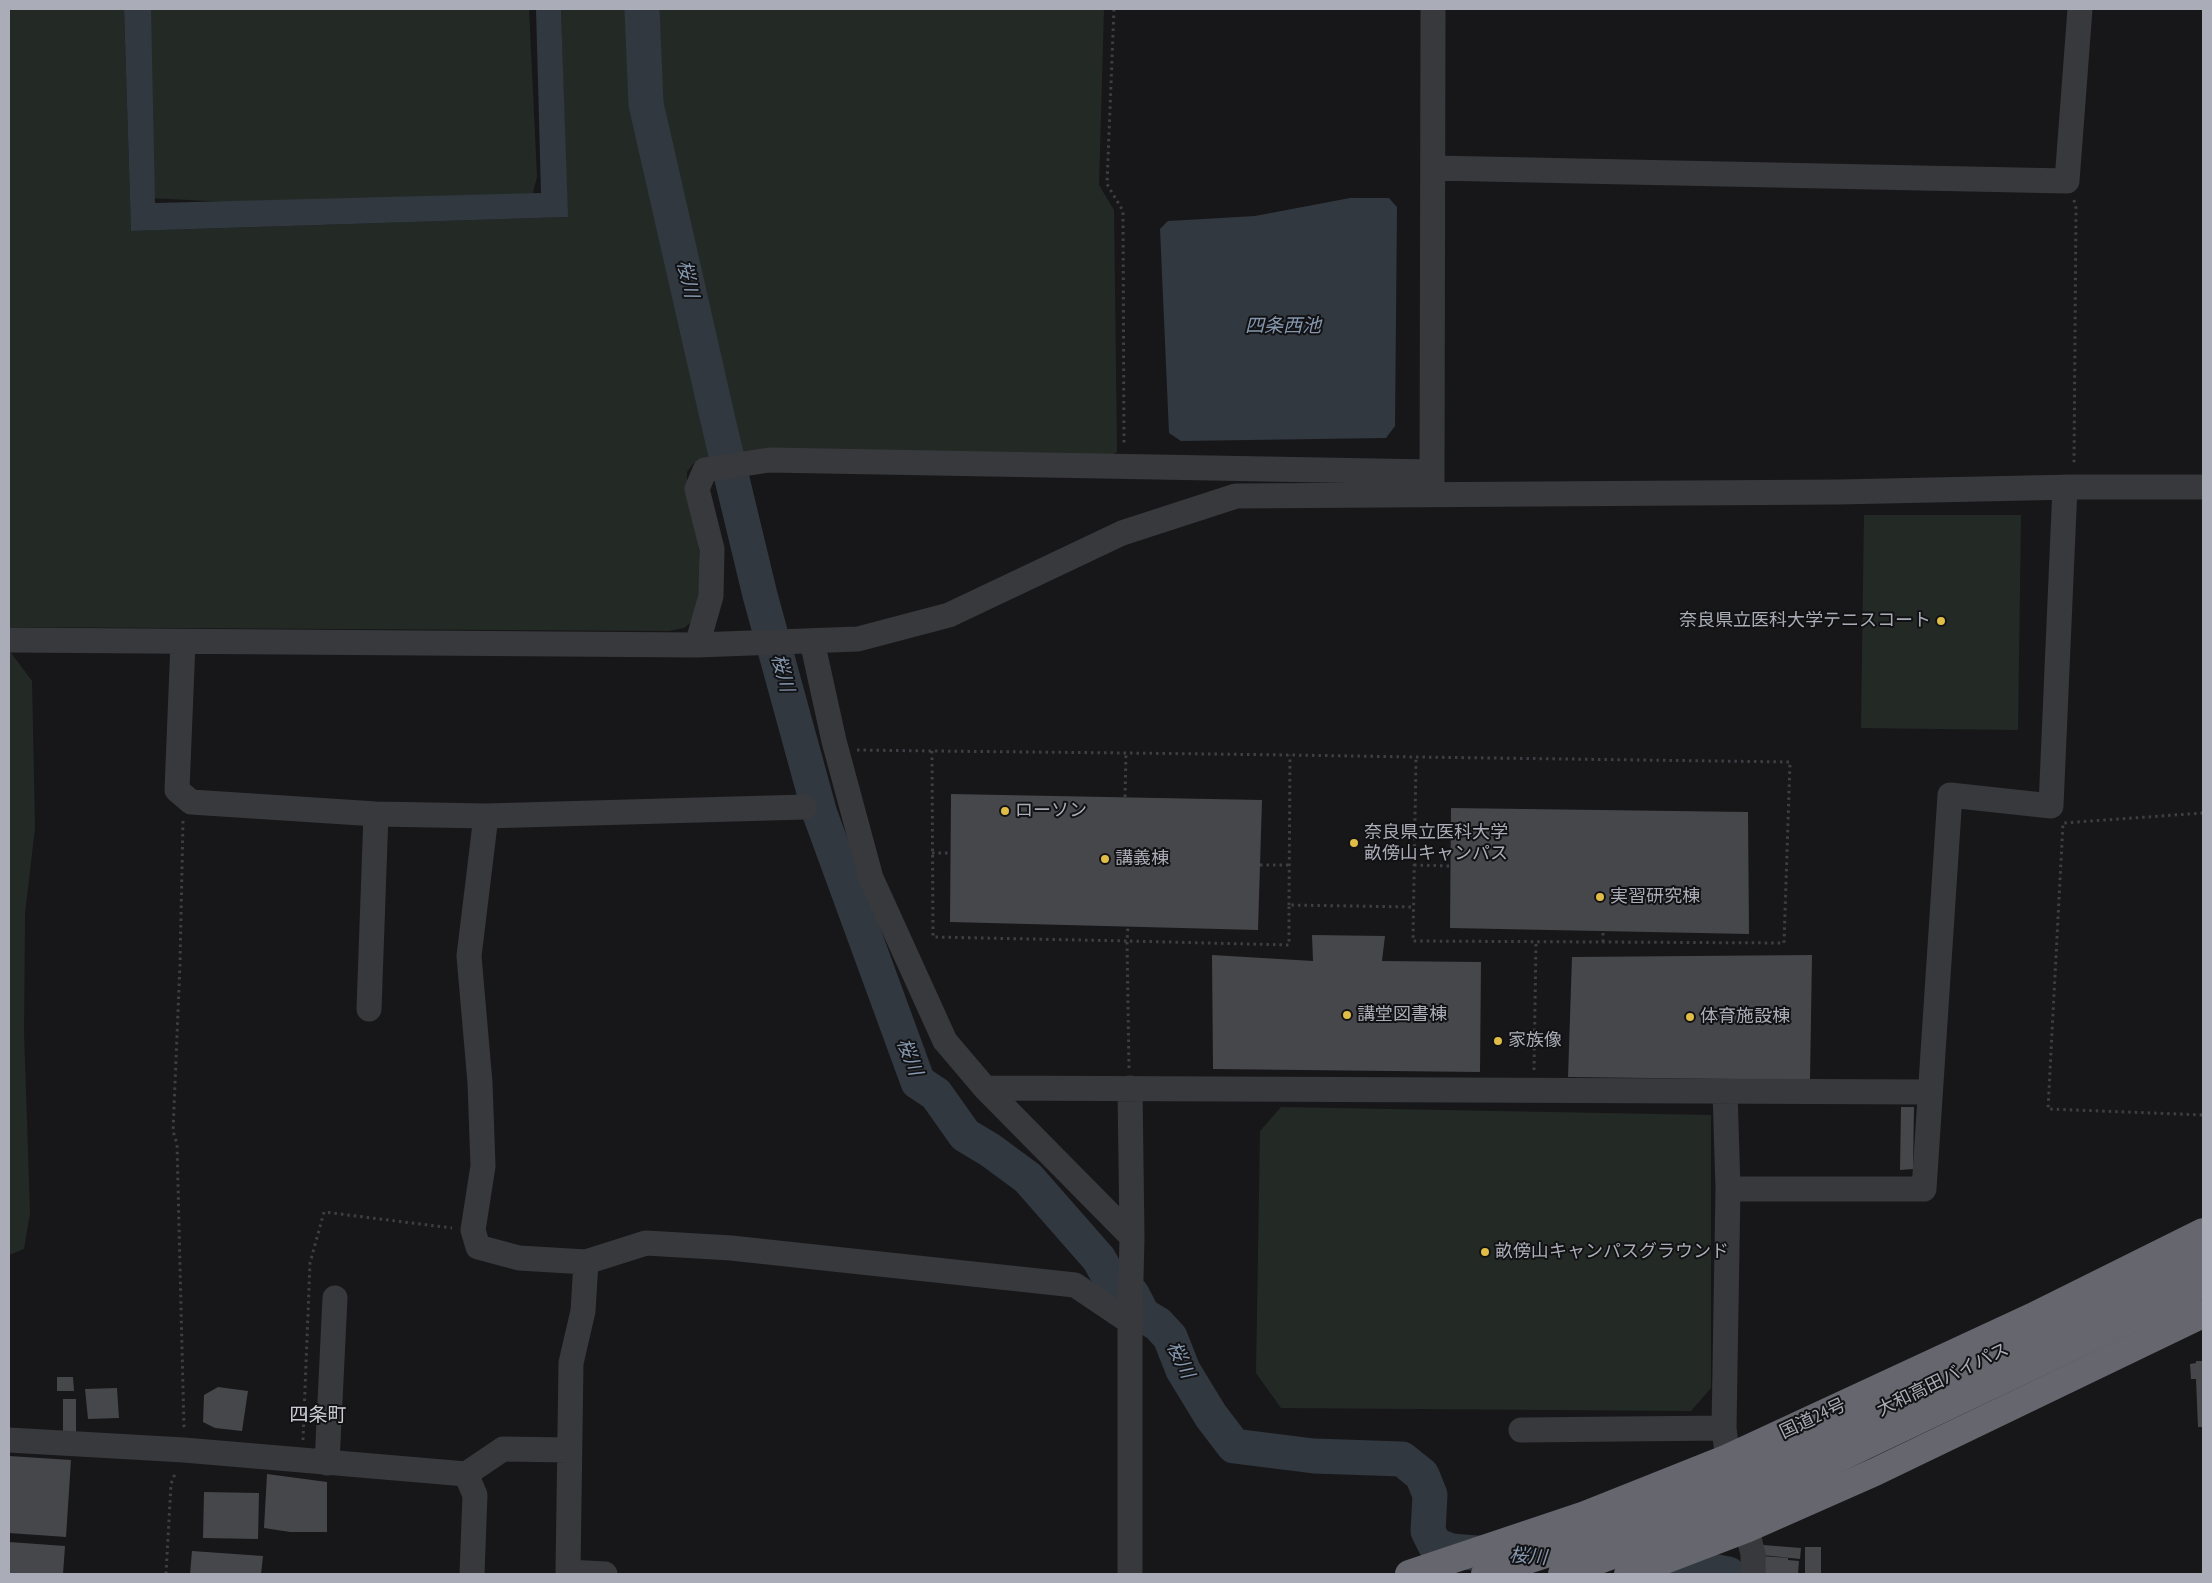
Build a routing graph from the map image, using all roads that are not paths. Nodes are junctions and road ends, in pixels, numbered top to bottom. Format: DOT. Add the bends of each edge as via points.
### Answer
graph roads {
  1 [pos="1433,9"];
  2 [pos="2080,9"];
  3 [pos="1433,168"];
  4 [pos="1432,483"];
  5 [pos="2203,486"];
  6 [pos="2069,487"];
  7 [pos="9,640"];
  8 [pos="183,642"];
  9 [pos="812,642"];
  10 [pos="697,645"];
  11 [pos="805,807"];
  12 [pos="376,814"];
  13 [pos="486,816"];
  14 [pos="369,1009"];
  15 [pos="985,1088"];
  16 [pos="1130,1088"];
  17 [pos="1725,1091"];
  18 [pos="1930,1092"];
  19 [pos="1728,1189"];
  20 [pos="2203,1232"];
  21 [pos="1132,1237"];
  22 [pos="2203,1256"];
  23 [pos="586,1262"];
  24 [pos="2203,1284"];
  25 [pos="335,1298"];
  26 [pos="2203,1314"];
  27 [pos="1130,1322"];
  28 [pos="1724,1428"];
  29 [pos="1521,1430"];
  30 [pos="9,1440"];
  31 [pos="569,1450"];
  32 [pos="1728,1458"];
  33 [pos="327,1463"];
  34 [pos="466,1474"];
  35 [pos="1746,1529"];
  36 [pos="472,1574"];
  37 [pos="605,1574"];
  38 [pos="1130,1574"];
  39 [pos="1409,1574"];
  40 [pos="1485,1574"];
  41 [pos="1562,1574"];
  42 [pos="1628,1574"];
  43 [pos="1753,1574"];
  1 -- 3 [label="street"];
  2 -- 3 [label="street" via="2067,181"];
  3 -- 4 [label="street"];
  4 -- 6 [label="street" via="1828,492"];
  4 -- 9 [label="street" via="1236,496 1122,533 948,616 858,639"];
  4 -- 10 [label="street" via="1124,468 769,460 705,470 697,488 712,549 711,596"];
  5 -- 6 [label="street"];
  6 -- 18 [label="street" via="2051,806 1950,795"];
  7 -- 8 [label="street"];
  8 -- 10 [label="street"];
  8 -- 12 [label="street" via="177,790 183,796 191,802"];
  9 -- 10 [label="street"];
  9 -- 15 [label="street" via="836,749 871,878 945,1041"];
  11 -- 13 [label="street"];
  12 -- 13 [label="street"];
  12 -- 14 [label="street"];
  13 -- 23 [label="street" via="469,956 480,1083 483,1166 473,1230 478,1247 495,1252 519,1258"];
  15 -- 16 [label="street"];
  15 -- 21 [label="street"];
  16 -- 17 [label="street"];
  16 -- 21 [label="street"];
  17 -- 18 [label="street"];
  17 -- 19 [label="street"];
  18 -- 19 [label="street" via="1924,1189"];
  19 -- 28 [label="street"];
  20 -- 32 [label="highway, 国道24号" via="2032,1317"];
  21 -- 27 [label="street"];
  22 -- 40 [label="highway, 大和高田バイパス, bridge" via="1710,1491 1561,1549"];
  23 -- 27 [label="street" via="646,1243 731,1248 1075,1285"];
  23 -- 31 [label="street" via="583,1311 571,1364"];
  24 -- 41 [label="highway, 大和高田バイパス, bridge" via="1718,1515"];
  25 -- 33 [label="street"];
  26 -- 35 [label="highway" via="1875,1472"];
  27 -- 38 [label="street"];
  28 -- 29 [label="street"];
  28 -- 32 [label="street"];
  30 -- 33 [label="street" via="184,1450"];
  31 -- 34 [label="street" via="503,1449"];
  31 -- 37 [label="street" via="568,1572"];
  32 -- 35 [label="street"];
  32 -- 39 [label="highway, 国道24号" via="1585,1515"];
  33 -- 34 [label="street"];
  34 -- 36 [label="street" via="475,1495"];
  35 -- 42 [label="highway"];
  35 -- 43 [label="street" via="1753,1554"];
}
